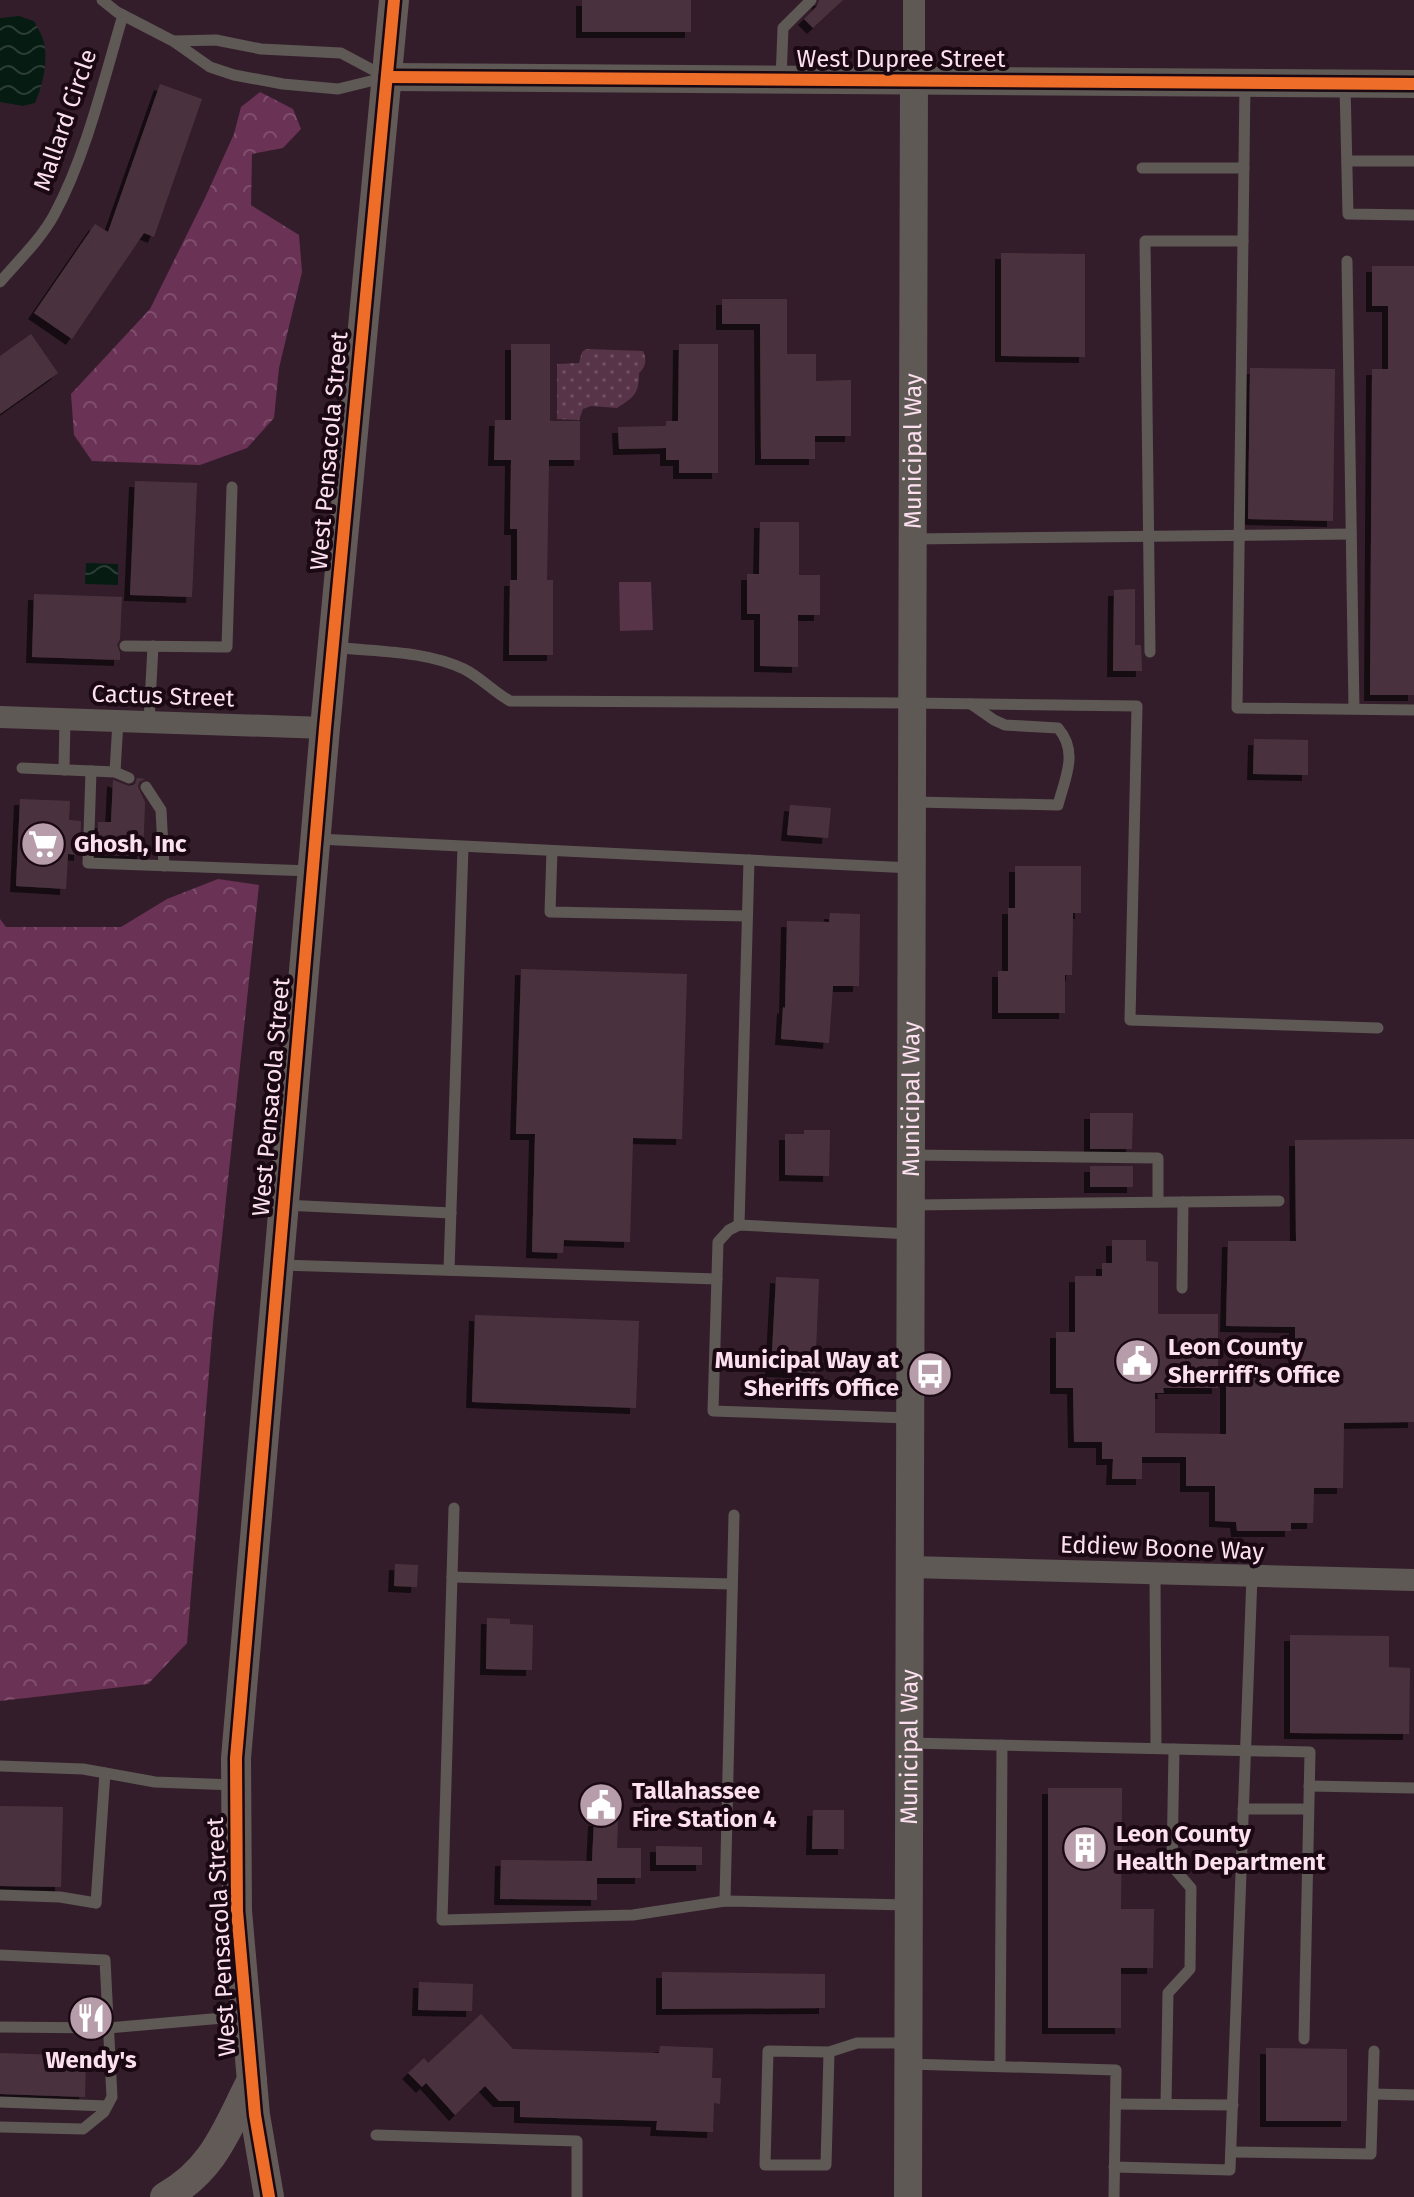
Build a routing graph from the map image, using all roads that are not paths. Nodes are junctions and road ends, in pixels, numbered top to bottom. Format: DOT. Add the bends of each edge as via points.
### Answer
graph roads {
  1 [pos="394,0"];
  2 [pos="811,0"];
  3 [pos="914,0"];
  4 [pos="105,1"];
  5 [pos="123,15"];
  6 [pos="173,41"];
  7 [pos="387,77"];
  8 [pos="781,80"];
  9 [pos="914,82"];
  10 [pos="1245,83"];
  11 [pos="1345,84"];
  12 [pos="1414,84"];
  13 [pos="1347,161"];
  14 [pos="1414,161"];
  15 [pos="1142,168"];
  16 [pos="1244,168"];
  17 [pos="1414,215"];
  18 [pos="1243,241"];
  19 [pos="1347,261"];
  20 [pos="5,269"];
  21 [pos="0,282"];
  22 [pos="232,487"];
  23 [pos="1351,534"];
  24 [pos="1239,535"];
  25 [pos="1149,537"];
  26 [pos="912,539"];
  27 [pos="125,646"];
  28 [pos="153,646"];
  29 [pos="333,646"];
  30 [pos="1150,652"];
  31 [pos="912,703"];
  32 [pos="971,704"];
  33 [pos="1036,705"];
  34 [pos="1354,709"];
  35 [pos="1414,710"];
  36 [pos="0,717"];
  37 [pos="65,719"];
  38 [pos="118,721"];
  39 [pos="149,722"];
  40 [pos="1035,727"];
  41 [pos="325,728"];
  42 [pos="22,768"];
  43 [pos="64,770"];
  44 [pos="91,771"];
  45 [pos="115,772"];
  46 [pos="129,778"];
  47 [pos="146,787"];
  48 [pos="912,802"];
  49 [pos="315,839"];
  50 [pos="463,847"];
  51 [pos="552,851"];
  52 [pos="749,860"];
  53 [pos="164,866"];
  54 [pos="912,868"];
  55 [pos="313,871"];
  56 [pos="747,916"];
  57 [pos="1378,1028"];
  58 [pos="910,1155"];
  59 [pos="1279,1201"];
  60 [pos="1158,1202"];
  61 [pos="1183,1202"];
  62 [pos="284,1205"];
  63 [pos="910,1205"];
  64 [pos="451,1213"];
  65 [pos="739,1225"];
  66 [pos="910,1234"];
  67 [pos="279,1265"];
  68 [pos="449,1270"];
  69 [pos="717,1279"];
  70 [pos="1182,1288"];
  71 [pos="910,1418"];
  72 [pos="454,1508"];
  73 [pos="734,1515"];
  74 [pos="909,1567"];
  75 [pos="1155,1574"];
  76 [pos="1252,1576"];
  77 [pos="452,1577"];
  78 [pos="1414,1580"];
  79 [pos="732,1584"];
  80 [pos="909,1743"];
  81 [pos="1002,1745"];
  82 [pos="1156,1748"];
  83 [pos="1174,1749"];
  84 [pos="1246,1750"];
  85 [pos="0,1766"];
  86 [pos="105,1773"];
  87 [pos="236,1785"];
  88 [pos="1309,1786"];
  89 [pos="1414,1788"];
  90 [pos="1243,1809"];
  91 [pos="1308,1809"];
  92 [pos="0,1897"];
  93 [pos="725,1901"];
  94 [pos="908,1905"];
  95 [pos="0,1955"];
  96 [pos="246,2016"];
  97 [pos="0,2027"];
  98 [pos="108,2028"];
  99 [pos="1304,2039"];
  100 [pos="1374,2051"];
  101 [pos="829,2052"];
  102 [pos="908,2054"];
  103 [pos="1000,2066"];
  104 [pos="252,2080"];
  105 [pos="1373,2094"];
  106 [pos="1414,2095"];
  107 [pos="0,2102"];
  108 [pos="1116,2104"];
  109 [pos="1166,2104"];
  110 [pos="1233,2105"];
  111 [pos="107,2106"];
  112 [pos="0,2127"];
  113 [pos="376,2135"];
  114 [pos="1231,2152"];
  115 [pos="1114,2167"];
  116 [pos="165,2197"];
  117 [pos="269,2197"];
  118 [pos="577,2197"];
  119 [pos="908,2197"];
  120 [pos="1114,2197"];
  1 -- 7 [label="main road, West Pensacola Street"];
  2 -- 8 [label="lane" via="783,28"];
  3 -- 9 [label="street, Municipal Way"];
  4 -- 5 [label="lane"];
  5 -- 6 [label="lane"];
  5 -- 20 [label="lane, Mallard Circle" via="78,159 54,216"];
  6 -- 7 [label="lane" via="216,40 261,49 341,53"];
  6 -- 7 [label="lane" via="210,67 283,84 338,89"];
  7 -- 8 [label="street, West Dupree Street"];
  7 -- 29 [label="main road, West Pensacola Street"];
  8 -- 9 [label="street, West Dupree Street"];
  9 -- 10 [label="street, West Dupree Street"];
  9 -- 26 [label="street, Municipal Way"];
  10 -- 11 [label="street, West Dupree Street"];
  10 -- 16 [label="lane"];
  11 -- 12 [label="street, West Dupree Street"];
  11 -- 13 [label="lane"];
  13 -- 14 [label="lane"];
  13 -- 17 [label="lane" via="1348,214"];
  15 -- 16 [label="lane"];
  16 -- 18 [label="lane"];
  18 -- 24 [label="lane"];
  18 -- 25 [label="lane" via="1145,241"];
  19 -- 23 [label="lane"];
  20 -- 21 [label="lane, Mallard Circle"];
  22 -- 28 [label="lane" via="227,647"];
  23 -- 24 [label="lane"];
  23 -- 34 [label="lane"];
  24 -- 25 [label="lane"];
  24 -- 34 [label="lane" via="1237,708"];
  25 -- 26 [label="lane"];
  25 -- 30 [label="lane"];
  26 -- 31 [label="street, Municipal Way"];
  27 -- 28 [label="lane"];
  28 -- 39 [label="lane"];
  29 -- 31 [label="lane" via="449,662 510,701"];
  29 -- 41 [label="main road, West Pensacola Street"];
  31 -- 32 [label="lane"];
  31 -- 48 [label="street, Municipal Way"];
  32 -- 33 [label="lane"];
  32 -- 40 [label="lane" via="1005,725"];
  33 -- 40 [label="lane"];
  33 -- 57 [label="lane" via="1137,706 1130,1020"];
  34 -- 35 [label="lane"];
  36 -- 37 [label="street, Cactus Street"];
  37 -- 38 [label="street, Cactus Street"];
  37 -- 43 [label="lane"];
  38 -- 39 [label="street, Cactus Street"];
  38 -- 45 [label="lane"];
  39 -- 41 [label="street, Cactus Street"];
  40 -- 48 [label="lane" via="1058,728 1069,743 1058,805"];
  41 -- 49 [label="main road, West Pensacola Street"];
  42 -- 43 [label="lane"];
  43 -- 44 [label="lane"];
  44 -- 45 [label="lane"];
  44 -- 53 [label="lane" via="88,863"];
  45 -- 46 [label="lane"];
  47 -- 53 [label="lane" via="161,810"];
  48 -- 54 [label="street, Municipal Way"];
  49 -- 50 [label="lane"];
  49 -- 55 [label="main road, West Pensacola Street"];
  50 -- 51 [label="lane"];
  50 -- 64 [label="lane"];
  51 -- 52 [label="lane"];
  51 -- 56 [label="lane" via="550,912"];
  52 -- 54 [label="lane"];
  52 -- 56 [label="lane"];
  53 -- 55 [label="lane"];
  54 -- 58 [label="street, Municipal Way"];
  55 -- 62 [label="main road, West Pensacola Street"];
  56 -- 65 [label="lane"];
  58 -- 60 [label="lane" via="1158,1158"];
  58 -- 63 [label="street, Municipal Way"];
  59 -- 61 [label="lane"];
  60 -- 61 [label="lane"];
  60 -- 63 [label="lane"];
  61 -- 70 [label="lane"];
  62 -- 64 [label="lane"];
  62 -- 67 [label="main road, West Pensacola Street"];
  63 -- 66 [label="street, Municipal Way"];
  64 -- 68 [label="lane"];
  65 -- 66 [label="lane"];
  65 -- 69 [label="lane" via="718,1242"];
  66 -- 71 [label="street, Municipal Way"];
  67 -- 68 [label="lane"];
  67 -- 87 [label="main road, West Pensacola Street"];
  68 -- 69 [label="lane"];
  69 -- 71 [label="lane" via="713,1411"];
  71 -- 74 [label="street, Municipal Way"];
  72 -- 77 [label="lane"];
  73 -- 79 [label="lane"];
  74 -- 75 [label="street, Eddiew Boone Way"];
  74 -- 80 [label="street, Municipal Way"];
  75 -- 76 [label="street, Eddiew Boone Way"];
  75 -- 82 [label="lane"];
  76 -- 78 [label="street, Eddiew Boone Way"];
  76 -- 84 [label="lane"];
  77 -- 79 [label="lane"];
  77 -- 93 [label="lane" via="442,1920 633,1915"];
  79 -- 93 [label="lane"];
  80 -- 81 [label="lane"];
  80 -- 94 [label="street, Municipal Way"];
  81 -- 82 [label="lane"];
  81 -- 103 [label="lane"];
  82 -- 83 [label="lane"];
  83 -- 84 [label="lane"];
  83 -- 109 [label="lane" via="1172,1866 1191,1888 1190,1969 1168,1993"];
  84 -- 88 [label="lane" via="1310,1752"];
  84 -- 90 [label="lane"];
  85 -- 86 [label="lane"];
  86 -- 87 [label="lane" via="155,1782"];
  86 -- 92 [label="lane" via="96,1903"];
  87 -- 96 [label="main road, West Pensacola Street" via="237,1911"];
  88 -- 89 [label="lane"];
  88 -- 91 [label="lane"];
  90 -- 91 [label="lane"];
  90 -- 110 [label="lane"];
  91 -- 99 [label="lane"];
  93 -- 94 [label="lane"];
  94 -- 102 [label="street, Municipal Way"];
  95 -- 98 [label="lane" via="105,1960"];
  96 -- 98 [label="lane"];
  96 -- 104 [label="main road, West Pensacola Street"];
  97 -- 98 [label="lane"];
  98 -- 111 [label="lane" via="112,2097"];
  100 -- 105 [label="lane"];
  101 -- 101 [label="lane" via="826,2165 765,2165 768,2051"];
  101 -- 102 [label="lane" via="857,2043"];
  102 -- 103 [label="lane"];
  102 -- 119 [label="street, Municipal Way"];
  103 -- 108 [label="lane" via="1116,2070"];
  104 -- 116 [label="main road" via="213,2156 194,2178"];
  104 -- 117 [label="main road, West Pensacola Street"];
  105 -- 106 [label="lane"];
  105 -- 114 [label="lane" via="1371,2154"];
  107 -- 111 [label="lane"];
  108 -- 109 [label="lane"];
  108 -- 115 [label="lane"];
  109 -- 110 [label="lane"];
  110 -- 114 [label="lane"];
  111 -- 112 [label="lane" via="83,2129"];
  113 -- 118 [label="lane" via="577,2141"];
  114 -- 115 [label="lane" via="1230,2170"];
  115 -- 120 [label="lane"];
}
